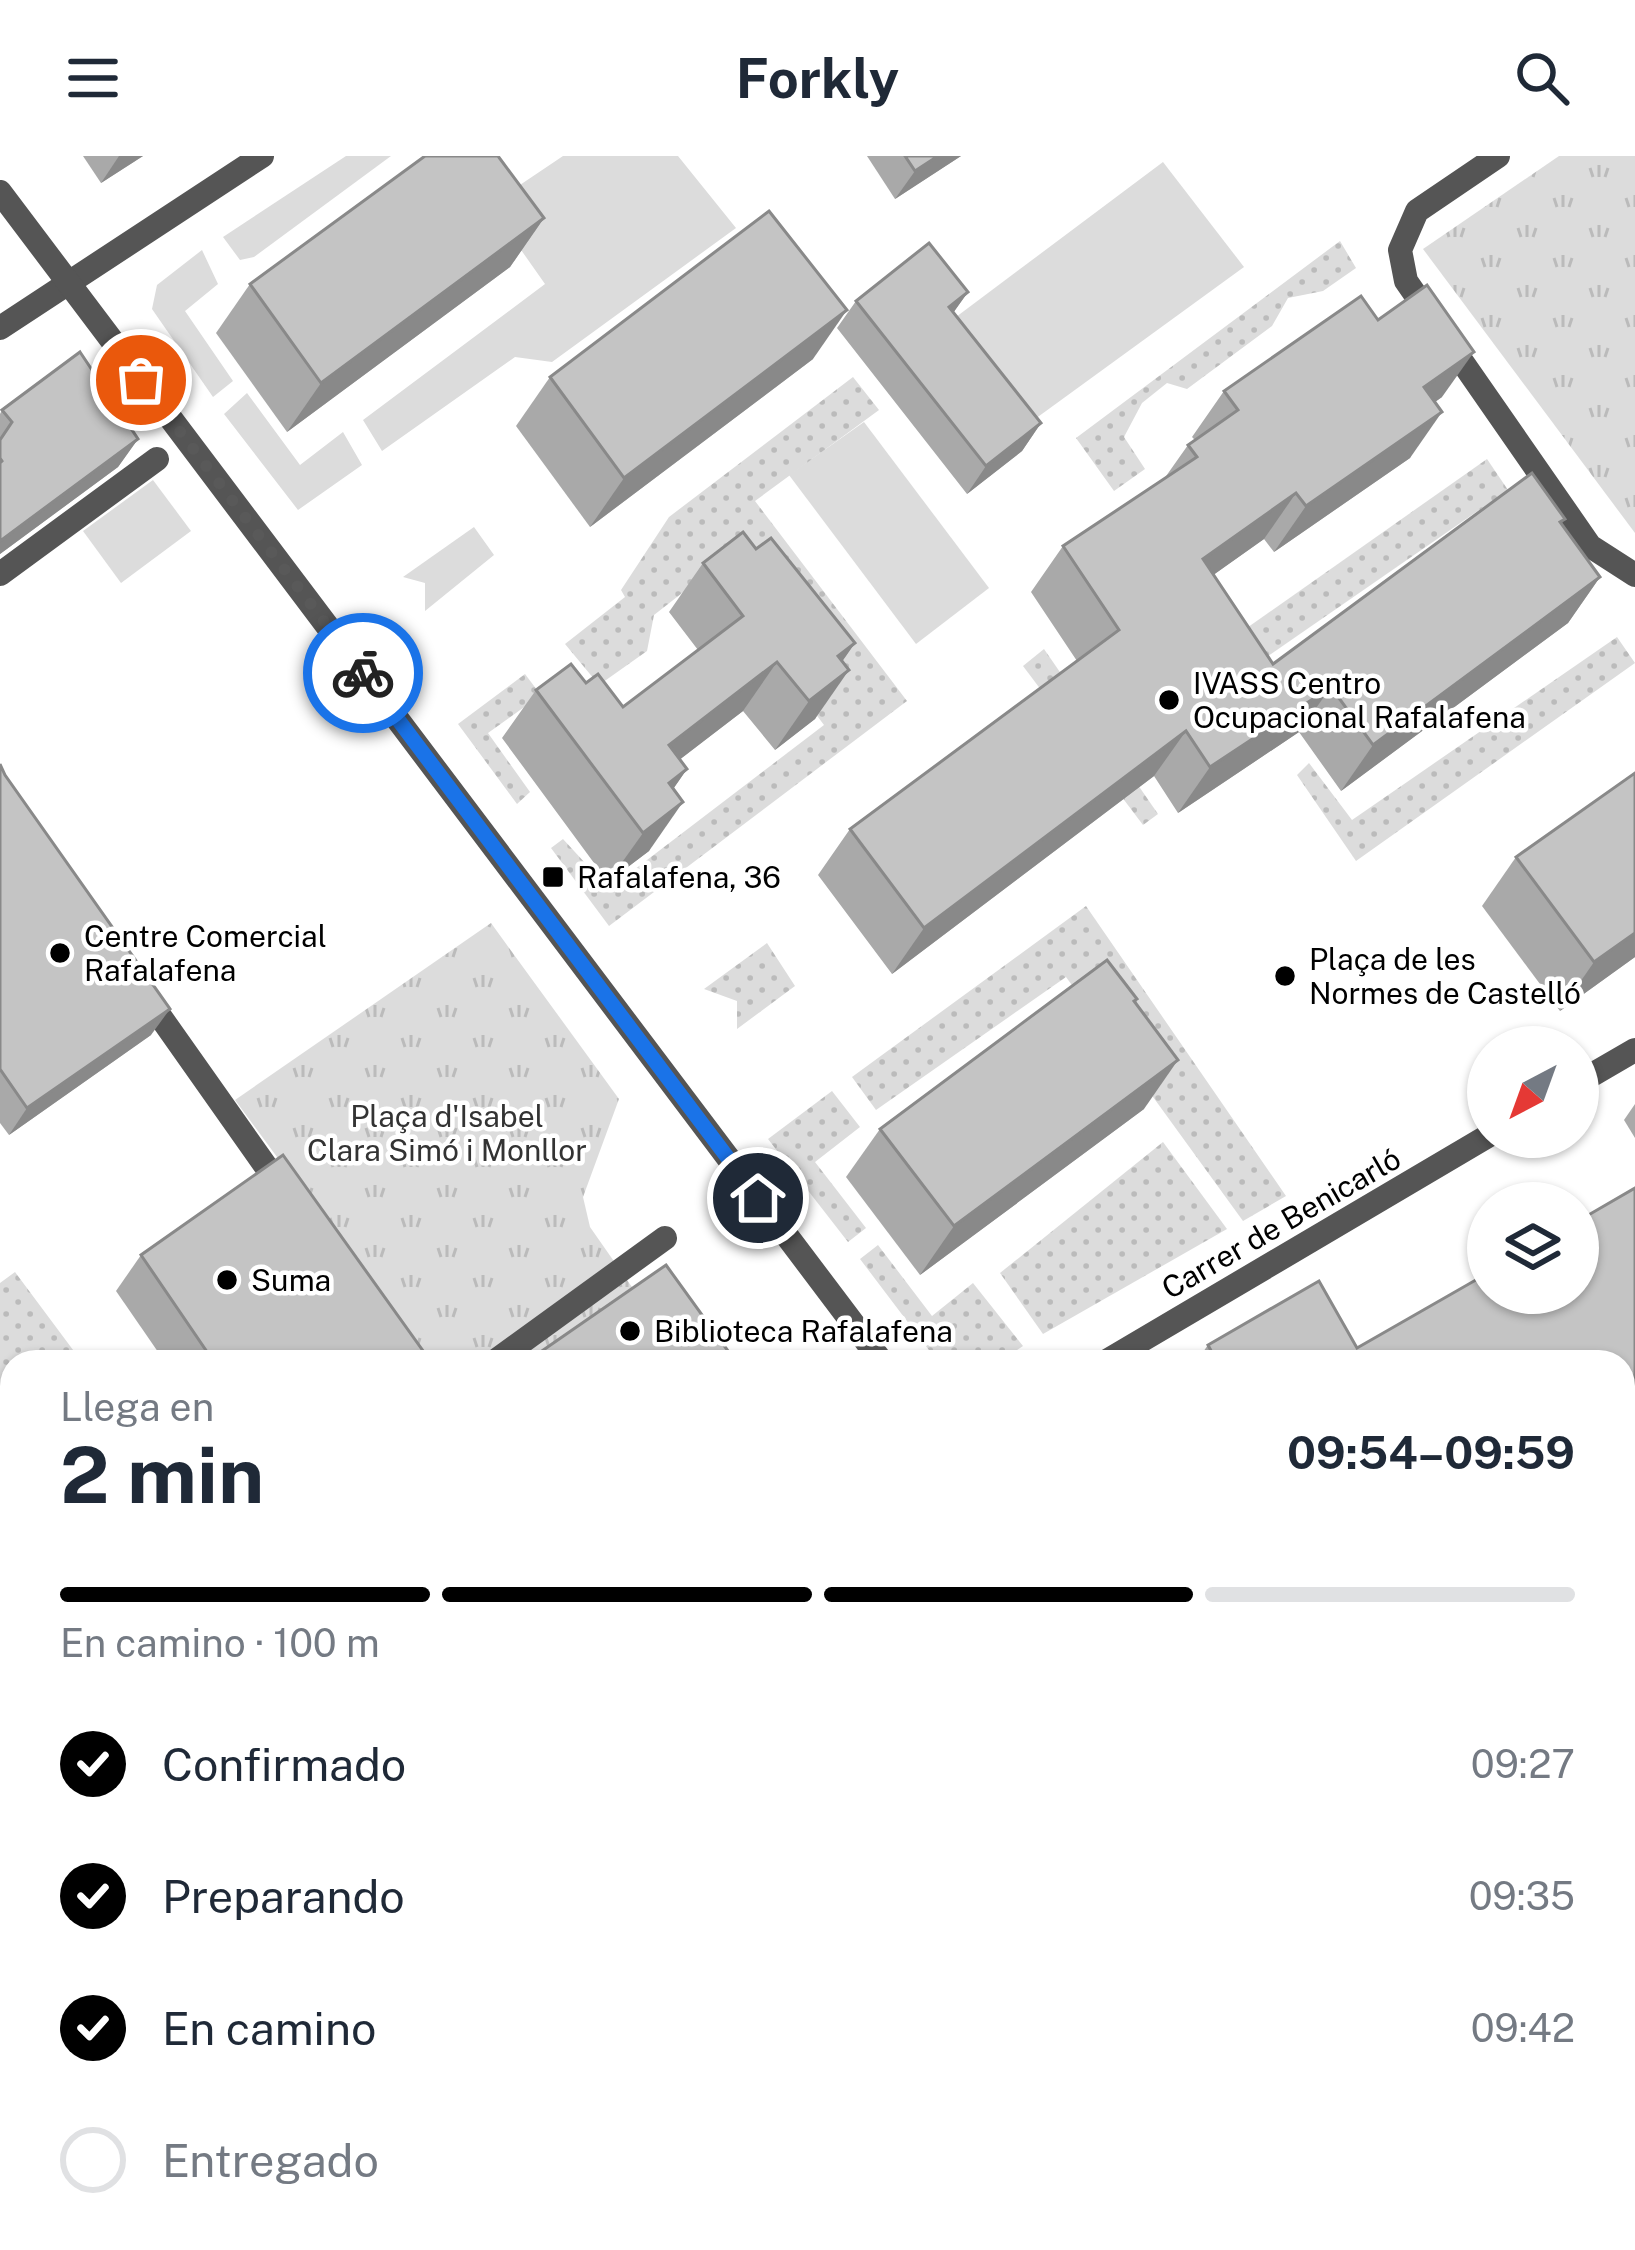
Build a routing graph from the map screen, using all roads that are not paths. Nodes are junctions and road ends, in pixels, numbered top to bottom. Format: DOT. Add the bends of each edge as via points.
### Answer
graph roads {
  1 [pos="262,156"];
  2 [pos="1498,156"];
  3 [pos="0,192"];
  4 [pos="66,282"];
  5 [pos="0,328"];
  6 [pos="157,459"];
  7 [pos="0,574"];
  8 [pos="1635,574"];
  9 [pos="129,973"];
  10 [pos="1635,1050"];
  11 [pos="1599,1071"];
  12 [pos="1467,1148"];
  13 [pos="292,1205"];
  14 [pos="665,1238"];
  15 [pos="511,1350"];
  16 [pos="873,1350"];
  17 [pos="1125,1350"];
  1 -- 4 [label="street"];
  2 -- 8 [label="street" via="1417,211 1400,250 1406,281 1590,545"];
  3 -- 4 [label="street"];
  4 -- 5 [label="street"];
  4 -- 16 [label="street"];
  6 -- 7 [label="street"];
  9 -- 13 [label="street"];
  10 -- 11 [label="street"];
  12 -- 17 [label="street, Carrer de Benicarló"];
  14 -- 15 [label="street"];
}
